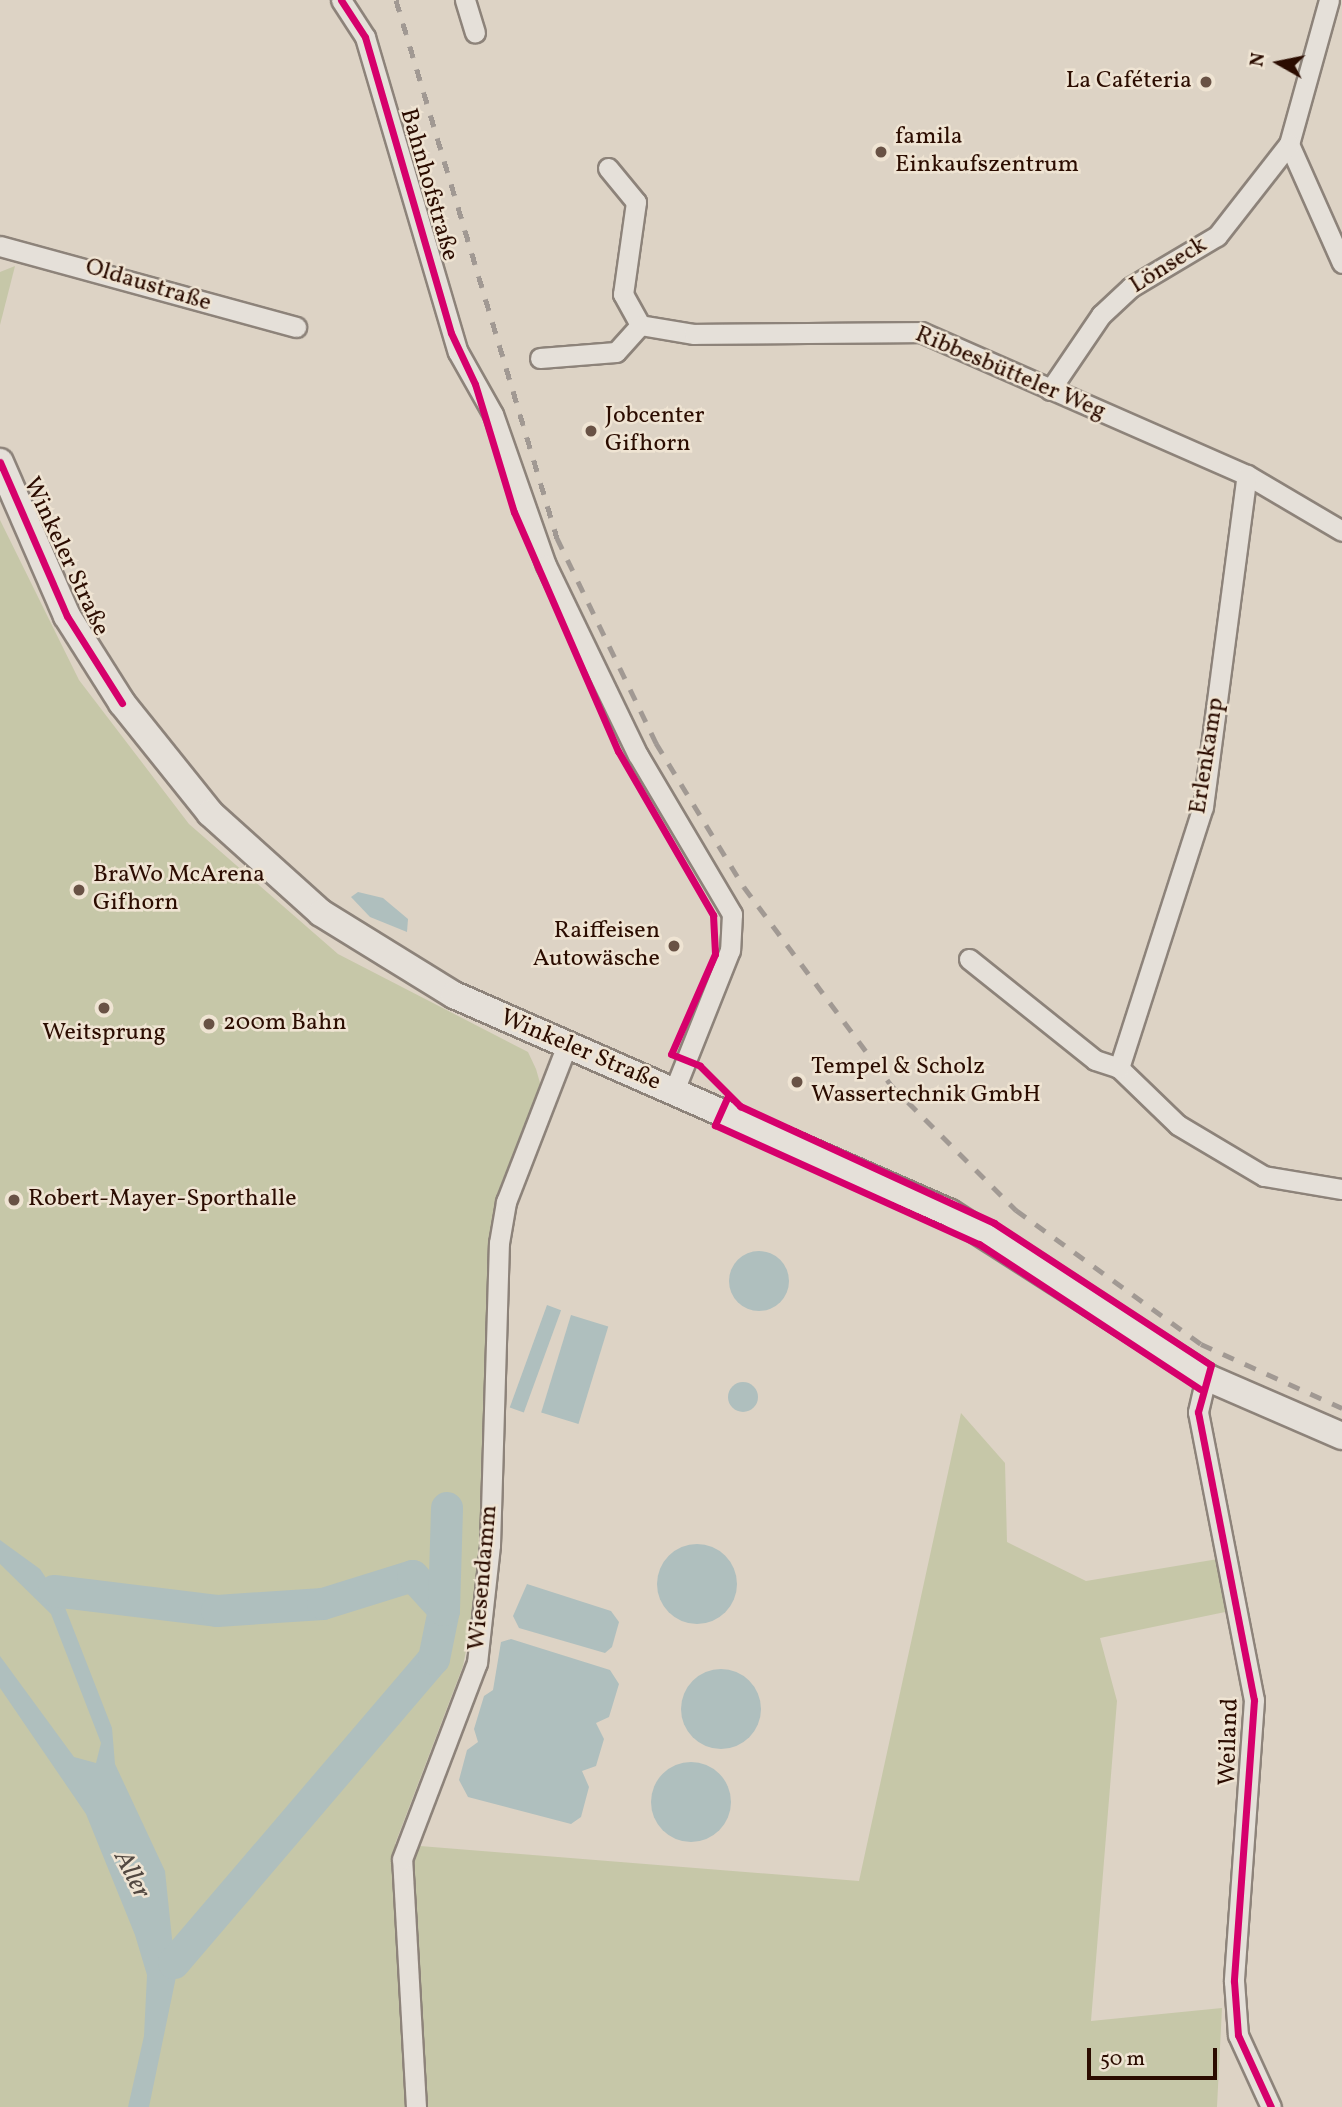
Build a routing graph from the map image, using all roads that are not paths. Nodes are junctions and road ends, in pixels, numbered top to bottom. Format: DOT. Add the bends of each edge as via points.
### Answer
graph roads {
  1 [pos="341,0"];
  2 [pos="465,0"];
  3 [pos="1329,0"];
  4 [pos="475,33"];
  5 [pos="1289,144"];
  6 [pos="608,169"];
  7 [pos="0,246"];
  8 [pos="1342,263"];
  9 [pos="640,325"];
  10 [pos="296,327"];
  11 [pos="540,358"];
  12 [pos="1050,390"];
  13 [pos="0,461"];
  14 [pos="1247,475"];
  15 [pos="1342,531"];
  16 [pos="969,959"];
  17 [pos="566,1047"];
  18 [pos="1119,1068"];
  19 [pos="674,1091"];
  20 [pos="1342,1189"];
  21 [pos="1206,1377"];
  22 [pos="1342,1436"];
  23 [pos="416,2107"];
  24 [pos="1270,2107"];
  1 -- 19 [label="street, Bahnhofstraße" via="365,37 458,352 493,414 546,565 638,755 732,914 730,950"];
  2 -- 4 [label="street"];
  3 -- 5 [label="street"];
  5 -- 8 [label="street"];
  5 -- 12 [label="street, Lönseck" via="1217,236 1131,287 1101,315"];
  6 -- 9 [label="street" via="636,202 623,294"];
  7 -- 10 [label="street, Oldaustraße"];
  9 -- 11 [label="street" via="616,352"];
  9 -- 12 [label="street, Ribbesbütteler Weg" via="694,334 920,331"];
  12 -- 14 [label="street, Ribbesbütteler Weg"];
  13 -- 17 [label="street, Winkeler Straße" via="45,570 93,659 210,813 294,891 376,952"];
  14 -- 15 [label="street, Ribbesbütteler Weg"];
  14 -- 18 [label="street, Erlenkamp" via="1203,807"];
  16 -- 18 [label="street" via="1095,1060"];
  17 -- 19 [label="street, Winkeler Straße"];
  17 -- 23 [label="street, Wiesendamm" via="506,1202 499,1243 490,1545 477,1663 402,1859"];
  18 -- 20 [label="street" via="1178,1125 1264,1175"];
  19 -- 21 [label="street, Winkeler Straße" via="984,1231"];
  21 -- 22 [label="street, Winkeler Straße"];
  21 -- 24 [label="street, Weiland" via="1198,1412 1254,1700 1234,1981 1237,2021"];
}
